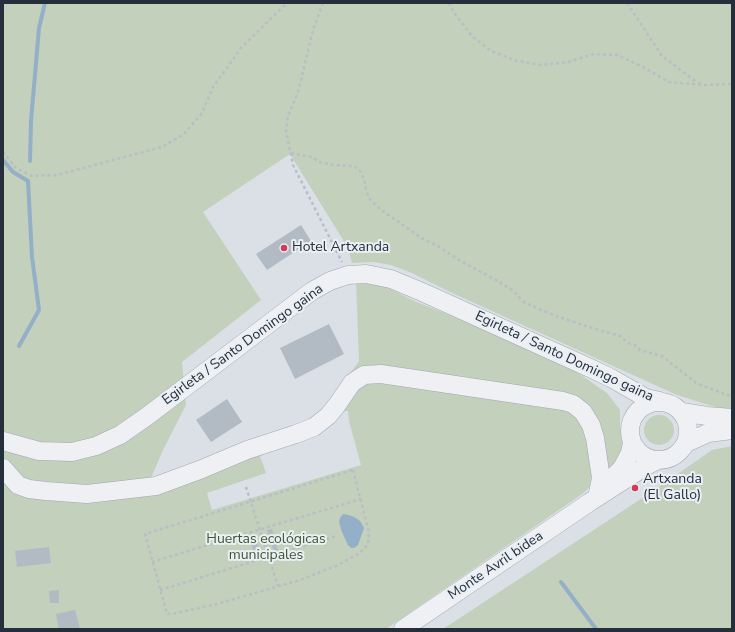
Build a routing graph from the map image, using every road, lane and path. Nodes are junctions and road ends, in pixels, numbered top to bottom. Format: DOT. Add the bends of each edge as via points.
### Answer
graph roads {
  1 [pos="287,3"];
  2 [pos="323,3"];
  3 [pos="449,3"];
  4 [pos="626,3"];
  5 [pos="732,84"];
  6 [pos="704,85"];
  7 [pos="3,152"];
  8 [pos="291,153"];
  9 [pos="343,264"];
  10 [pos="732,396"];
  11 [pos="660,401"];
  12 [pos="682,412"];
  13 [pos="732,418"];
  14 [pos="732,430"];
  15 [pos="3,441"];
  16 [pos="632,442"];
  17 [pos="686,444"];
  18 [pos="658,460"];
  19 [pos="599,464"];
  20 [pos="622,468"];
  21 [pos="4,470"];
  22 [pos="246,487"];
  23 [pos="594,497"];
  24 [pos="361,499"];
  25 [pos="251,501"];
  26 [pos="260,529"];
  27 [pos="336,536"];
  28 [pos="268,557"];
  29 [pos="152,562"];
  30 [pos="278,586"];
  31 [pos="160,590"];
  32 [pos="419,623"];
  33 [pos="403,629"];
  1 -- 7 [label="path" via="241,48 213,87 198,118 184,134 162,147 57,175 32,176 16,168"];
  2 -- 8 [label="path" via="313,30 298,92 288,116 286,131"];
  3 -- 6 [label="path" via="472,36 491,51 516,60 541,64 568,62 594,54 617,55 669,82"];
  4 -- 6 [label="path" via="662,56"];
  5 -- 6 [label="path"];
  8 -- 9 [label="path" via="293,165"];
  8 -- 10 [label="path" via="312,157 319,162 354,166 364,179 369,198 380,209 423,239 512,290 526,303 556,316 620,336 640,350 662,356 696,382"];
  11 -- 12 [label="street" via="676,406"];
  11 -- 15 [label="street, Egirleta / Santo Domingo gaina" via="646,398 604,375 422,292 391,279 366,274 330,281 312,291 120,435 96,446 72,452 39,451"];
  11 -- 16 [label="street" via="644,405 637,411 630,426"];
  12 -- 13 [label="street"];
  12 -- 17 [label="street" via="689,427"];
  14 -- 17 [label="street" via="708,433"];
  16 -- 18 [label="street" via="636,450 643,455"];
  16 -- 20 [label="street, Monte Avril bidea" via="630,453"];
  17 -- 18 [label="street" via="675,456"];
  18 -- 23 [label="street, Monte Avril bidea"];
  19 -- 20 [label="street" via="609,471"];
  19 -- 21 [label="street" via="591,424 583,412 573,404 563,400 381,374 364,376 352,383 338,405 314,427 156,486 87,494 46,491 18,485"];
  19 -- 23 [label="street" via="601,478"];
  20 -- 23 [label="street, Monte Avril bidea"];
  22 -- 25 [label="path"];
  23 -- 32 [label="street, Monte Avril bidea"];
  24 -- 25 [label="path" via="353,470"];
  24 -- 26 [label="path"];
  24 -- 30 [label="path" via="370,533 368,544 360,553 336,566"];
  25 -- 26 [label="path"];
  25 -- 29 [label="path" via="145,534"];
  26 -- 28 [label="path"];
  26 -- 29 [label="path"];
  27 -- 28 [label="path"];
  28 -- 30 [label="path"];
  28 -- 31 [label="path"];
  29 -- 31 [label="path"];
  30 -- 31 [label="path" via="172,614 168,614"];
  32 -- 33 [label="street, Monte Avril bidea"];
}
